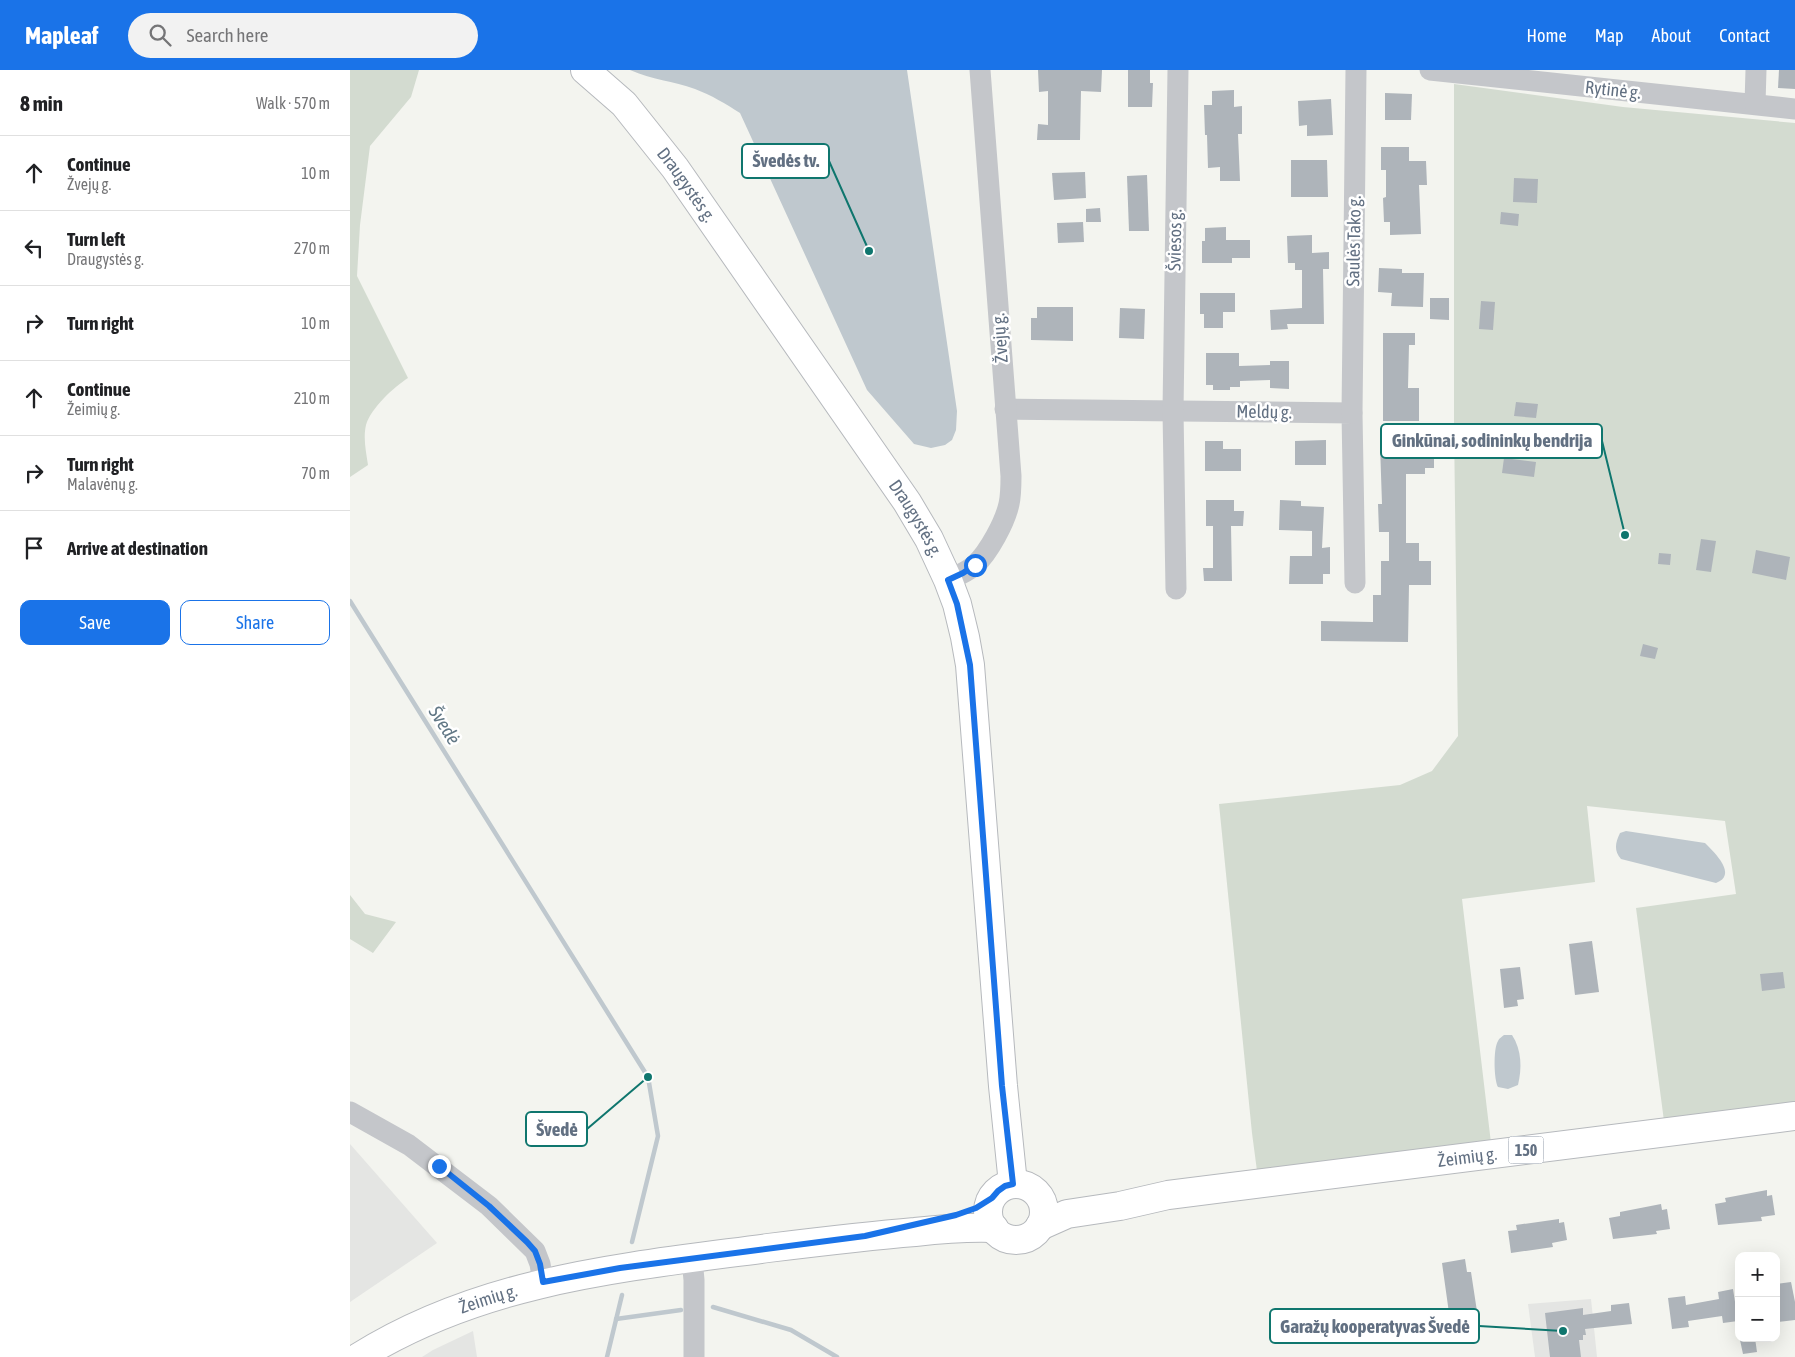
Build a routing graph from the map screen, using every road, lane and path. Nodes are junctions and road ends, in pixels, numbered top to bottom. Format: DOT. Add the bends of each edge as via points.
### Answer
graph roads {
  1 [pos="585,70"];
  2 [pos="980,70"];
  3 [pos="1178,70"];
  4 [pos="1356,70"];
  5 [pos="1430,70"];
  6 [pos="1756,70"];
  7 [pos="1485,73"];
  8 [pos="1755,104"];
  9 [pos="1795,109"];
  10 [pos="1006,409"];
  11 [pos="1173,411"];
  12 [pos="1352,413"];
  13 [pos="948,580"];
  14 [pos="1355,583"];
  15 [pos="1176,589"];
  16 [pos="350,1112"];
  17 [pos="1795,1116"];
  18 [pos="1003,1191"];
  19 [pos="1168,1195"];
  20 [pos="1040,1198"];
  21 [pos="1040,1226"];
  22 [pos="994,1228"];
  23 [pos="865,1236"];
  24 [pos="692,1259"];
  25 [pos="543,1282"];
  26 [pos="359,1357"];
  27 [pos="694,1357"];
  1 -- 13 [label="main road, Draugystės g." via="624,104 675,168 883,465 928,539"];
  2 -- 10 [label="street, Žvejų g."];
  3 -- 11 [label="street, Šviesos g."];
  4 -- 12 [label="street, Saulės Tako g."];
  5 -- 7 [label="street, Rytinė g."];
  6 -- 8 [label="street"];
  7 -- 8 [label="street, Rytinė g." via="1624,92"];
  8 -- 9 [label="street, Rytinė g."];
  10 -- 11 [label="street, Meldų g."];
  10 -- 13 [label="street, Žvejų g." via="1011,476 1004,520 975,565"];
  11 -- 12 [label="street, Meldų g."];
  11 -- 15 [label="street, Šviesos g."];
  12 -- 14 [label="street"];
  13 -- 18 [label="main road, Draugystės g." via="961,620 970,665 1002,1086"];
  16 -- 25 [label="street" via="409,1144 489,1206 535,1251"];
  17 -- 19 [label="main road, Žeimių g. / 150"];
  18 -- 20 [label="main road" via="1022,1184"];
  18 -- 22 [label="main road" via="989,1214"];
  18 -- 23 [label="main road, Žeimių g." via="976,1208 956,1215"];
  19 -- 20 [label="main road, Žeimių g."];
  19 -- 21 [label="main road, Žeimių g." via="1067,1214"];
  20 -- 21 [label="main road" via="1044,1212"];
  21 -- 22 [label="main road" via="1034,1233 1018,1239 1009,1238"];
  22 -- 23 [label="main road, Žeimių g."];
  23 -- 24 [label="main road, Žeimių g."];
  24 -- 25 [label="main road, Žeimių g."];
  24 -- 27 [label="street"];
  25 -- 26 [label="main road, Žeimių g." via="431,1319"];
}
